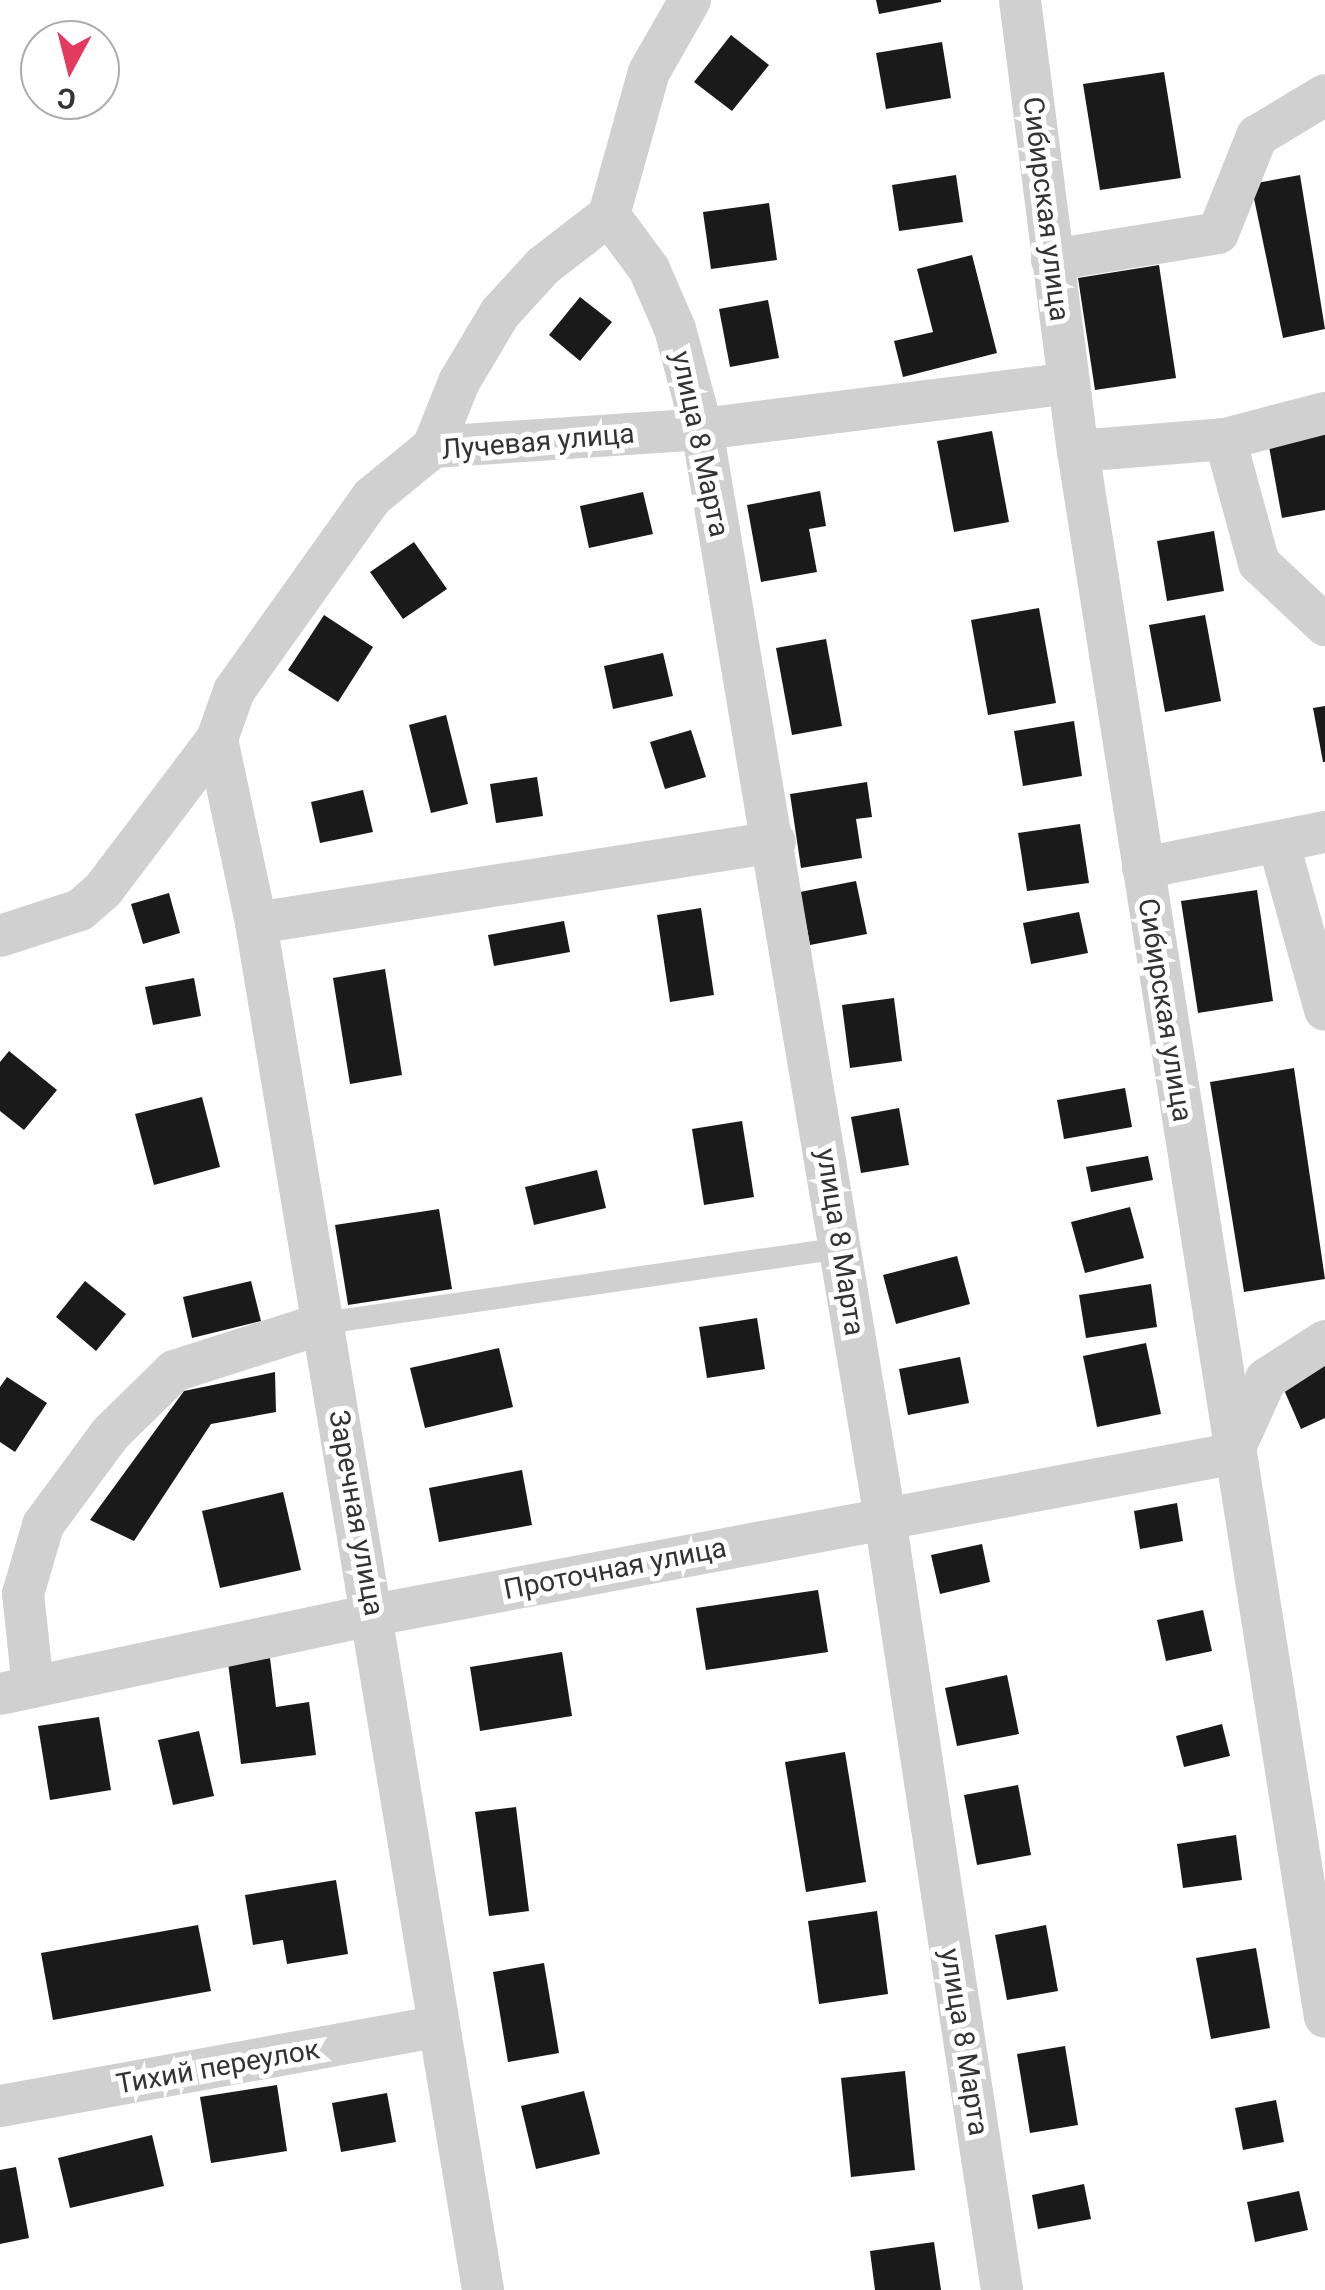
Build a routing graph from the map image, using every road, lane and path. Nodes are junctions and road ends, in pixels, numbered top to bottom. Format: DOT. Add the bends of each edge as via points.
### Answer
graph roads {
  1 [pos="690,0"];
  2 [pos="1020,0"];
  3 [pos="1325,95"];
  4 [pos="610,216"];
  5 [pos="1052,260"];
  6 [pos="1069,383"];
  7 [pos="1325,413"];
  8 [pos="702,429"];
  9 [pos="1225,438"];
  10 [pos="433,447"];
  11 [pos="1078,452"];
  12 [pos="1325,625"];
  13 [pos="217,739"];
  14 [pos="1325,832"];
  15 [pos="775,842"];
  16 [pos="1279,844"];
  17 [pos="1143,868"];
  18 [pos="256,923"];
  19 [pos="0,936"];
  20 [pos="1325,1010"];
  21 [pos="841,1248"];
  22 [pos="324,1323"];
  23 [pos="1325,1341"];
  24 [pos="1232,1454"];
  25 [pos="886,1518"];
  26 [pos="373,1615"];
  27 [pos="17,1691"];
  28 [pos="1325,2018"];
  29 [pos="436,2027"];
  30 [pos="0,2106"];
  31 [pos="483,2290"];
  32 [pos="1002,2290"];
  1 -- 4 [label="street" via="648,72"];
  2 -- 5 [label="street, Сибирская улица"];
  3 -- 5 [label="street" via="1257,136 1218,233"];
  4 -- 8 [label="street, улица 8 Марта" via="656,284"];
  4 -- 10 [label="street" via="543,266 500,313 458,382"];
  5 -- 6 [label="street, Сибирская улица"];
  6 -- 8 [label="street, Лучевая улица"];
  6 -- 11 [label="street, Сибирская улица"];
  7 -- 9 [label="street"];
  8 -- 10 [label="street, Лучевая улица"];
  8 -- 15 [label="street, улица 8 Марта"];
  9 -- 11 [label="street"];
  9 -- 12 [label="street" via="1259,564"];
  10 -- 13 [label="street, Лучевая улица" via="372,498 234,690"];
  11 -- 17 [label="street, Сибирская улица"];
  13 -- 18 [label="street, Заречная улица"];
  13 -- 19 [label="street, Лучевая улица" via="80,910"];
  14 -- 16 [label="street"];
  15 -- 18 [label="street"];
  15 -- 21 [label="street, улица 8 Марта"];
  16 -- 17 [label="street"];
  16 -- 20 [label="street"];
  17 -- 24 [label="street, Сибирская улица"];
  18 -- 22 [label="street, Заречная улица"];
  21 -- 22 [label="lane"];
  21 -- 25 [label="street, улица 8 Марта"];
  22 -- 26 [label="street, Заречная улица"];
  22 -- 27 [label="street" via="174,1371 110,1434 42,1525 23,1594"];
  23 -- 24 [label="street" via="1266,1380"];
  24 -- 25 [label="street, Проточная улица"];
  24 -- 28 [label="street, Сибирская улица"];
  25 -- 26 [label="street, Проточная улица"];
  25 -- 32 [label="street, улица 8 Марта"];
  26 -- 27 [label="street, Проточная улица"];
  26 -- 29 [label="street, Заречная улица"];
  29 -- 30 [label="street, Тихий переулок"];
  29 -- 31 [label="street, Заречная улица"];
}
